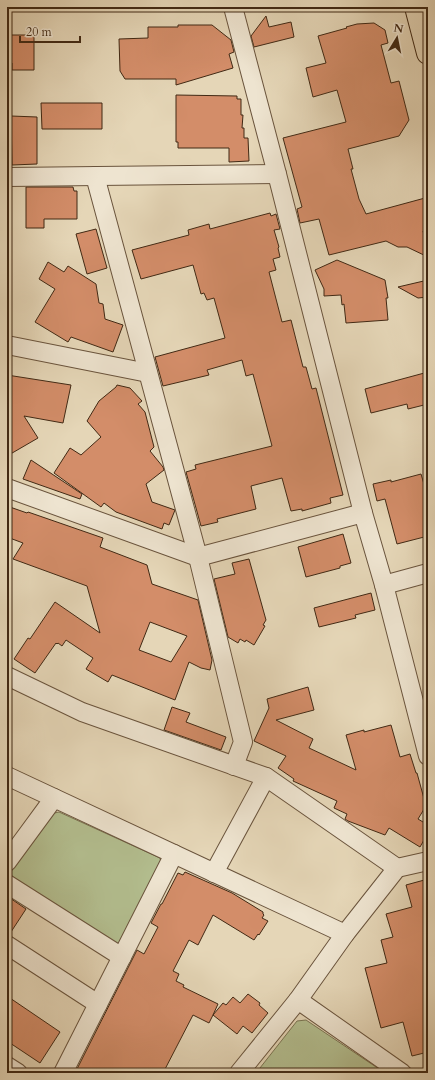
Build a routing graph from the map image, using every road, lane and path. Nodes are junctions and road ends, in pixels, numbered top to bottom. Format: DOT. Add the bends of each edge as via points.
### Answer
graph roads {
  1 [pos="233,7"];
  2 [pos="416,7"];
  3 [pos="428,53"];
  4 [pos="278,174"];
  5 [pos="95,176"];
  6 [pos="7,177"];
  7 [pos="7,345"];
  8 [pos="148,373"];
  9 [pos="7,488"];
  10 [pos="363,513"];
  11 [pos="198,557"];
  12 [pos="428,573"];
  13 [pos="384,585"];
  14 [pos="7,676"];
  15 [pos="428,756"];
  16 [pos="234,766"];
  17 [pos="7,776"];
  18 [pos="266,777"];
  19 [pos="54,798"];
  20 [pos="174,854"];
  21 [pos="428,861"];
  22 [pos="7,862"];
  23 [pos="397,868"];
  24 [pos="214,873"];
  25 [pos="7,884"];
  26 [pos="345,934"];
  27 [pos="7,945"];
  28 [pos="122,958"];
  29 [pos="298,1000"];
  30 [pos="98,1004"];
  31 [pos="7,1066"];
  32 [pos="18,1073"];
  33 [pos="63,1073"];
  34 [pos="239,1073"];
  35 [pos="402,1073"];
  1 -- 4 [label="street"];
  2 -- 3 [label="main road"];
  4 -- 5 [label="street"];
  4 -- 10 [label="street"];
  5 -- 6 [label="street"];
  5 -- 8 [label="street"];
  7 -- 8 [label="street"];
  8 -- 11 [label="street"];
  9 -- 11 [label="street"];
  10 -- 11 [label="street"];
  10 -- 13 [label="street"];
  11 -- 16 [label="street" via="243,742"];
  12 -- 13 [label="street"];
  13 -- 15 [label="street"];
  14 -- 16 [label="street" via="82,712"];
  16 -- 18 [label="street"];
  17 -- 19 [label="street"];
  18 -- 23 [label="street"];
  18 -- 24 [label="street"];
  19 -- 20 [label="street"];
  19 -- 22 [label="street"];
  20 -- 24 [label="street"];
  20 -- 28 [label="street"];
  21 -- 23 [label="street"];
  23 -- 26 [label="street"];
  24 -- 26 [label="street"];
  25 -- 28 [label="street"];
  26 -- 29 [label="street"];
  27 -- 30 [label="street"];
  28 -- 30 [label="street"];
  29 -- 34 [label="street"];
  29 -- 35 [label="street"];
  30 -- 33 [label="street"];
  31 -- 32 [label="street"];
}
